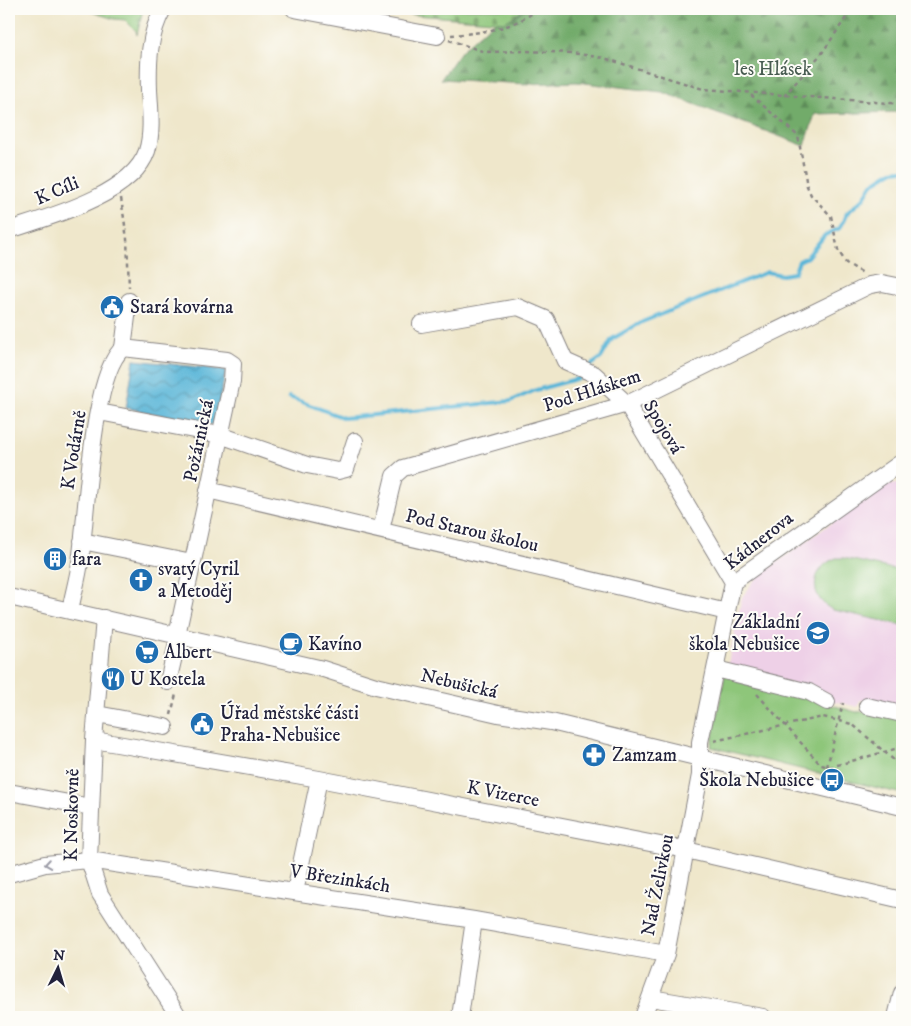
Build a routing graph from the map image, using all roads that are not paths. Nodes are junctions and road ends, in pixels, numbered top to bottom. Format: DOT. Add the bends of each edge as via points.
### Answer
graph roads {
  1 [pos="163,9"];
  2 [pos="294,9"];
  3 [pos="437,36"];
  4 [pos="9,230"];
  5 [pos="902,287"];
  6 [pos="129,293"];
  7 [pos="421,324"];
  8 [pos="123,348"];
  9 [pos="627,404"];
  10 [pos="99,412"];
  11 [pos="220,434"];
  12 [pos="355,441"];
  13 [pos="901,461"];
  14 [pos="208,490"];
  15 [pos="381,530"];
  16 [pos="82,541"];
  17 [pos="192,563"];
  18 [pos="733,582"];
  19 [pos="9,596"];
  20 [pos="70,610"];
  21 [pos="727,612"];
  22 [pos="104,618"];
  23 [pos="178,635"];
  24 [pos="716,669"];
  25 [pos="168,682"];
  26 [pos="835,703"];
  27 [pos="867,706"];
  28 [pos="97,714"];
  29 [pos="902,714"];
  30 [pos="165,728"];
  31 [pos="94,740"];
  32 [pos="700,750"];
  33 [pos="319,779"];
  34 [pos="9,792"];
  35 [pos="90,806"];
  36 [pos="902,807"];
  37 [pos="686,850"];
  38 [pos="89,860"];
  39 [pos="9,874"];
  40 [pos="296,892"];
  41 [pos="902,900"];
  42 [pos="474,920"];
  43 [pos="666,954"];
  44 [pos="902,993"];
  45 [pos="651,998"];
  46 [pos="179,1017"];
  47 [pos="460,1017"];
  48 [pos="643,1017"];
  49 [pos="763,1017"];
  50 [pos="896,1017"];
  1 -- 4 [label="street, K Cíli" via="156,20 149,53 150,128 147,151 138,168 119,184 64,212"];
  2 -- 3 [label="street"];
  5 -- 9 [label="street, Pod Hláskem" via="882,283 870,285"];
  6 -- 8 [label="street, K Vodárně"];
  7 -- 9 [label="street, Spojová" via="518,307 546,319 565,361 594,374"];
  8 -- 10 [label="street, K Vodárně" via="116,353 109,367"];
  8 -- 11 [label="street, Požárnická" via="227,360 233,364"];
  9 -- 15 [label="street, Pod Hláskem" via="403,468 394,476"];
  9 -- 18 [label="street, Spojová"];
  10 -- 11 [label="street"];
  10 -- 16 [label="street, K Vodárně"];
  11 -- 12 [label="street" via="307,465 338,471 346,469 349,464"];
  11 -- 14 [label="street, Požárnická"];
  13 -- 18 [label="street, Kádnerova"];
  14 -- 15 [label="street, Pod Starou školou"];
  14 -- 17 [label="street, Požárnická"];
  15 -- 21 [label="street, Pod Starou školou"];
  16 -- 17 [label="street"];
  16 -- 20 [label="street, K Vodárně"];
  17 -- 23 [label="street, Požárnická"];
  18 -- 21 [label="street, Kádnerova"];
  19 -- 20 [label="street, Nebušická"];
  20 -- 22 [label="street, Nebušická"];
  21 -- 24 [label="street, Kádnerova"];
  22 -- 23 [label="street, Nebušická"];
  22 -- 28 [label="street, K Noskovně"];
  23 -- 25 [label="street, Požárnická"];
  23 -- 32 [label="street, Nebušická" via="498,714"];
  24 -- 26 [label="street" via="809,692"];
  24 -- 32 [label="street, Kádnerova"];
  27 -- 29 [label="street"];
  28 -- 30 [label="street"];
  28 -- 31 [label="street, K Noskovně"];
  31 -- 33 [label="street, K Vizerce"];
  31 -- 35 [label="street, K Noskovně"];
  32 -- 36 [label="street, Nebušická"];
  32 -- 37 [label="street, Nad Želivkou" via="700,775"];
  33 -- 37 [label="street, K Vizerce"];
  33 -- 40 [label="street"];
  34 -- 35 [label="street"];
  35 -- 38 [label="street, K Noskovně"];
  37 -- 41 [label="street, K Vizerce"];
  37 -- 43 [label="street, Nad Želivkou"];
  38 -- 39 [label="street, V Březinkách, one-way" via="45,864"];
  38 -- 40 [label="street, V Březinkách"];
  38 -- 46 [label="street, K Noskovně" via="100,894"];
  40 -- 42 [label="street, V Březinkách"];
  42 -- 43 [label="street, V Březinkách"];
  42 -- 47 [label="street"];
  43 -- 45 [label="street, Nad Želivkou"];
  44 -- 50 [label="street"];
  45 -- 48 [label="street, Nad Želivkou"];
  45 -- 49 [label="street"];
}
